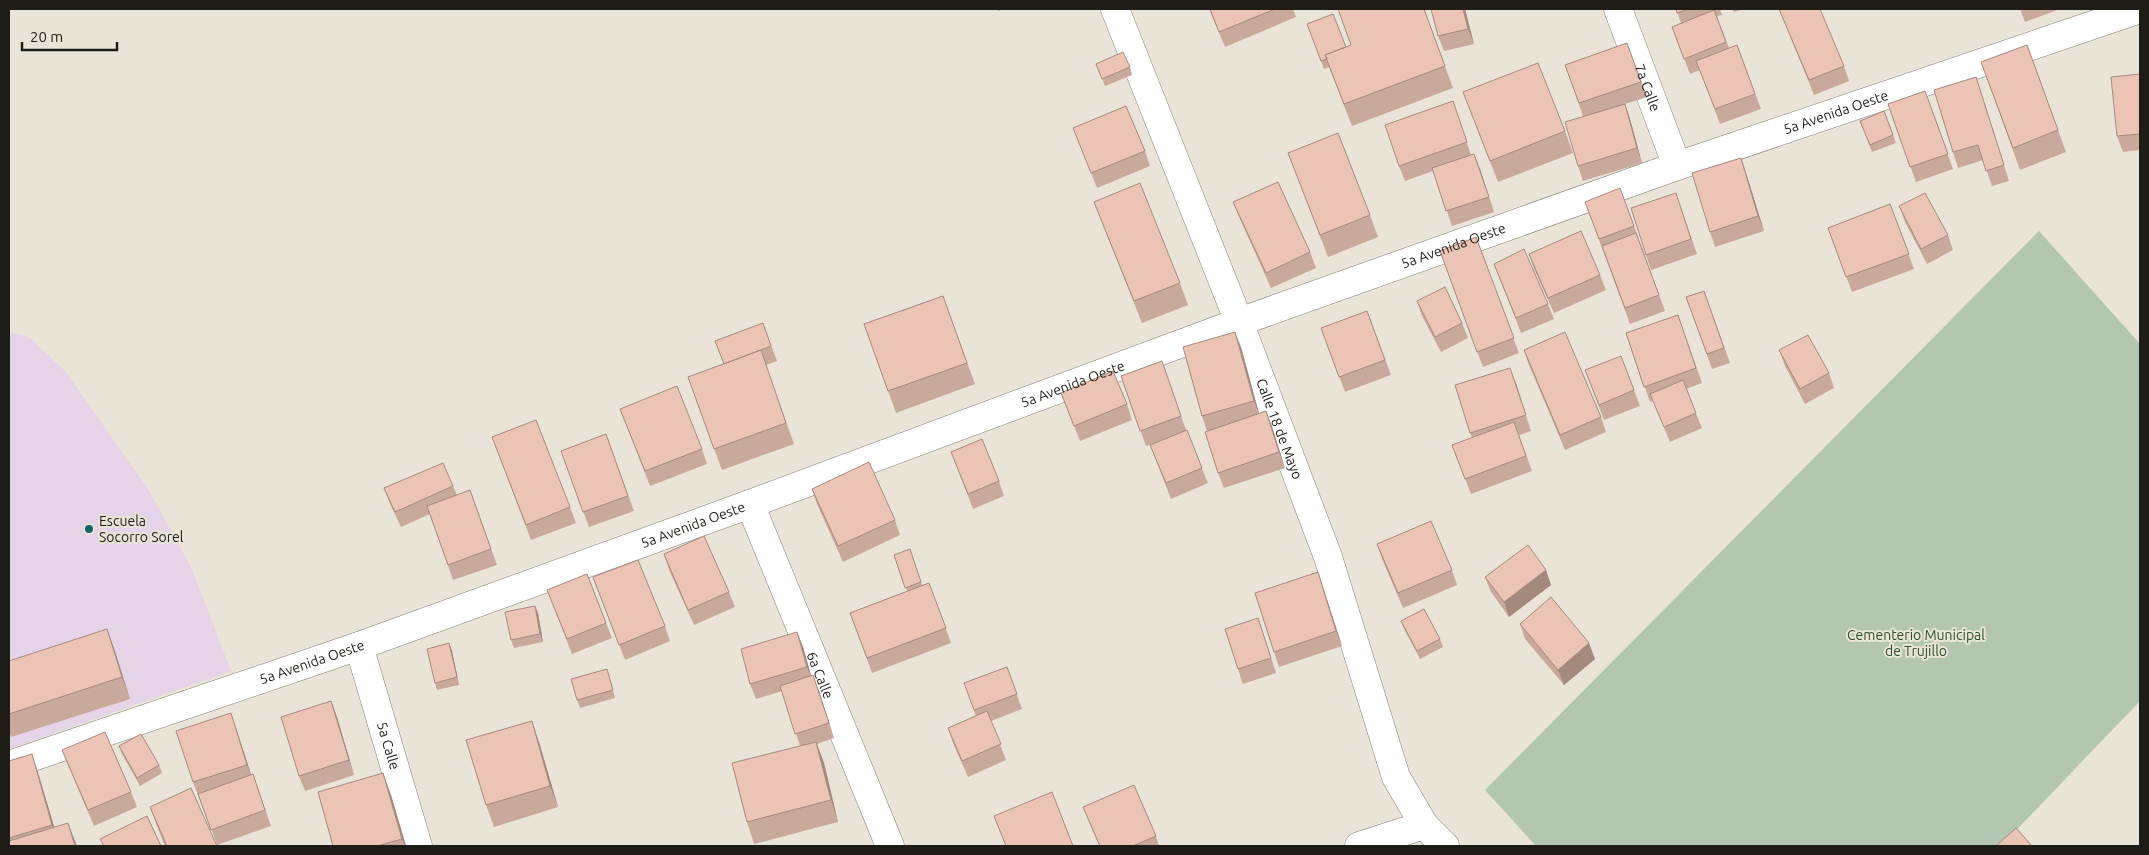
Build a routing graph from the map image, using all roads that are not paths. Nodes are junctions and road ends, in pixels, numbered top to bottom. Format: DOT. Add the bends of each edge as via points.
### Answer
graph roads {
  1 [pos="1115,9"];
  2 [pos="1618,9"];
  3 [pos="2140,9"];
  4 [pos="1677,166"];
  5 [pos="1240,322"];
  6 [pos="750,504"];
  7 [pos="359,646"];
  8 [pos="9,766"];
  9 [pos="1424,825"];
  10 [pos="418,846"];
  11 [pos="890,846"];
  12 [pos="1359,846"];
  13 [pos="1445,846"];
  1 -- 5 [label="street, Calle 18 de Mayo"];
  2 -- 4 [label="street, 7a Calle"];
  3 -- 4 [label="street, 5a Avenida Oeste"];
  4 -- 5 [label="street, 5a Avenida Oeste"];
  5 -- 6 [label="street, 5a Avenida Oeste"];
  5 -- 9 [label="street, Calle 18 de Mayo" via="1328,557 1396,777"];
  6 -- 7 [label="street, 5a Avenida Oeste"];
  6 -- 11 [label="street, 6a Calle"];
  7 -- 8 [label="street, 5a Avenida Oeste"];
  7 -- 10 [label="street, 5a Calle"];
  9 -- 12 [label="street"];
  9 -- 13 [label="street, Calle 18 de Mayo"];
}
